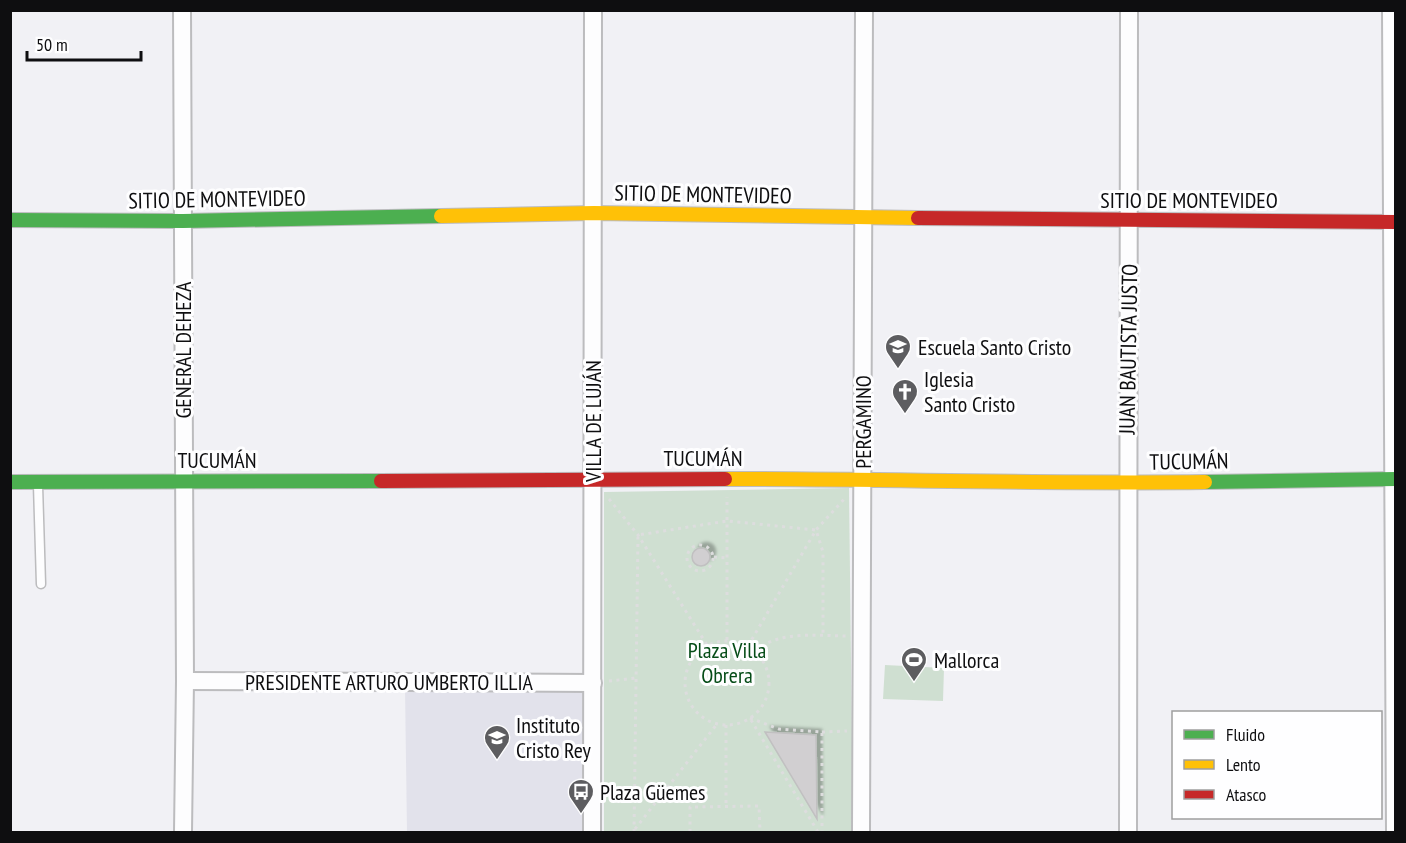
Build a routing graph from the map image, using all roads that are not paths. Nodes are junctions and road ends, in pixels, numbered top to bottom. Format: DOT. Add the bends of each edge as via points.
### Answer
graph roads {
  1 [pos="182,10"];
  2 [pos="593,10"];
  3 [pos="864,10"];
  4 [pos="1129,10"];
  5 [pos="1391,10"];
  6 [pos="594,213"];
  7 [pos="864,217"];
  8 [pos="10,220"];
  9 [pos="183,221"];
  10 [pos="1130,221"];
  11 [pos="1394,222"];
  12 [pos="593,479"];
  13 [pos="863,479"];
  14 [pos="1394,479"];
  15 [pos="184,481"];
  16 [pos="10,482"];
  17 [pos="38,482"];
  18 [pos="1127,483"];
  19 [pos="41,584"];
  20 [pos="185,681"];
  21 [pos="593,683"];
  22 [pos="183,832"];
  23 [pos="592,832"];
  24 [pos="861,832"];
  25 [pos="1128,832"];
  26 [pos="1395,832"];
  1 -- 9 [label="street, GENERAL DEHEZA"];
  2 -- 6 [label="street, VILLA DE LUJÁN"];
  3 -- 7 [label="street, PERGAMINO"];
  4 -- 10 [label="street, JUAN BAUTISTA JUSTO"];
  5 -- 11 [label="street"];
  6 -- 7 [label="street, SITIO DE MONTEVIDEO"];
  6 -- 9 [label="street, SITIO DE MONTEVIDEO"];
  6 -- 12 [label="street, VILLA DE LUJÁN"];
  7 -- 10 [label="street, SITIO DE MONTEVIDEO"];
  7 -- 13 [label="street, PERGAMINO"];
  8 -- 9 [label="street, SITIO DE MONTEVIDEO"];
  9 -- 15 [label="street, GENERAL DEHEZA"];
  10 -- 11 [label="street, SITIO DE MONTEVIDEO"];
  10 -- 18 [label="street, JUAN BAUTISTA JUSTO"];
  11 -- 14 [label="street"];
  12 -- 13 [label="street, TUCUMÁN"];
  12 -- 15 [label="street, TUCUMÁN"];
  12 -- 21 [label="street, VILLA DE LUJÁN"];
  13 -- 18 [label="street, TUCUMÁN"];
  13 -- 24 [label="street, PERGAMINO"];
  14 -- 18 [label="street, TUCUMÁN"];
  14 -- 26 [label="street"];
  15 -- 17 [label="street, TUCUMÁN"];
  15 -- 20 [label="street, GENERAL DEHEZA"];
  16 -- 17 [label="street, TUCUMÁN"];
  17 -- 19 [label="lane"];
  18 -- 25 [label="street, JUAN BAUTISTA JUSTO"];
  20 -- 21 [label="street, PRESIDENTE ARTURO UMBERTO ILLIA"];
  20 -- 22 [label="street, GENERAL DEHEZA"];
  21 -- 23 [label="street, VILLA DE LUJÁN"];
}
